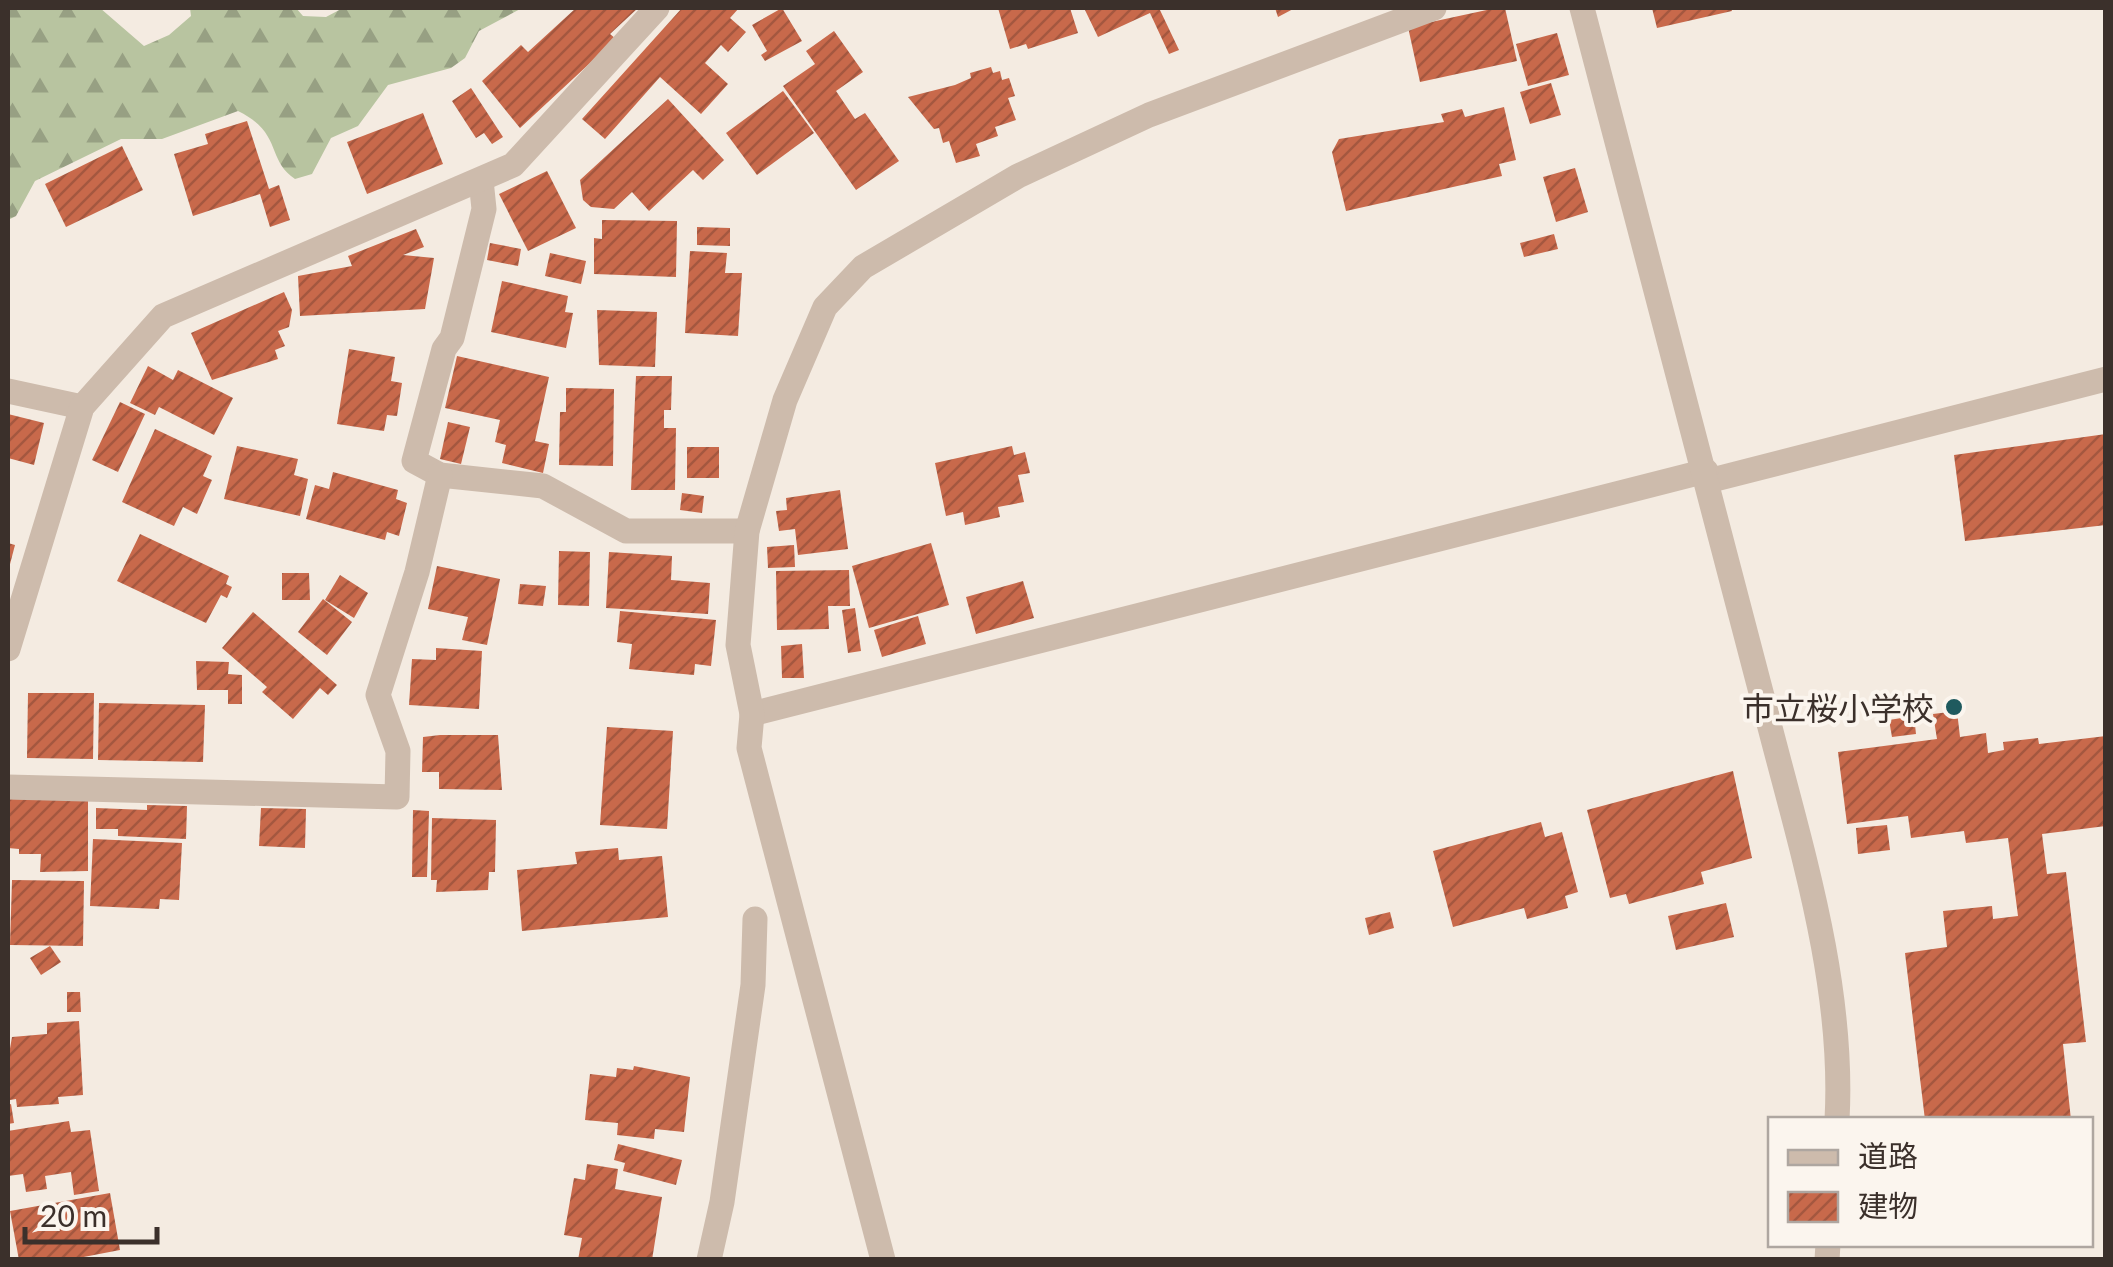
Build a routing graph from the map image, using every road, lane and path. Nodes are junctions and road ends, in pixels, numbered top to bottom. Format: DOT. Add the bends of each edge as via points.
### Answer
graph roads {
  1 [pos="657,8"];
  2 [pos="1434,8"];
  3 [pos="1582,8"];
  4 [pos="482,180"];
  5 [pos="2106,379"];
  6 [pos="8,391"];
  7 [pos="82,408"];
  8 [pos="440,475"];
  9 [pos="1707,476"];
  10 [pos="747,531"];
  11 [pos="8,649"];
  12 [pos="752,714"];
  13 [pos="8,787"];
  14 [pos="755,919"];
  15 [pos="1836,1117"];
  16 [pos="709,1260"];
  17 [pos="883,1260"];
  1 -- 4 [label="street" via="513,164"];
  2 -- 10 [label="street" via="1148,115 1018,176 863,267 825,306 785,400"];
  3 -- 9 [label="street"];
  4 -- 7 [label="street" via="164,316"];
  4 -- 8 [label="street" via="484,208 414,460"];
  5 -- 9 [label="street"];
  6 -- 7 [label="street"];
  7 -- 11 [label="street"];
  8 -- 10 [label="street" via="543,486 626,531"];
  8 -- 13 [label="street" via="378,695 398,751 397,797"];
  9 -- 12 [label="street"];
  9 -- 15 [label="street" via="1827,967 1839,1075"];
  10 -- 12 [label="street" via="738,645"];
  12 -- 17 [label="street" via="749,748"];
  14 -- 16 [label="street" via="753,985"];
}
